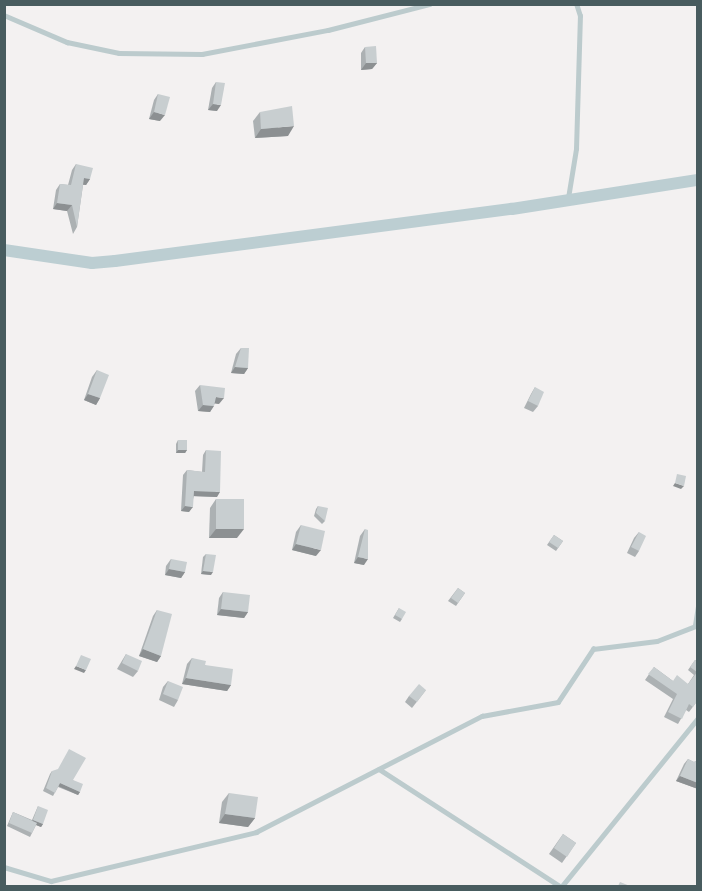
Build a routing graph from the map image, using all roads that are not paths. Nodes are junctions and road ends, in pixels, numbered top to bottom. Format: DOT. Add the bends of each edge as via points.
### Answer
graph roads {
  1 [pos="430,4"];
  2 [pos="576,4"];
  3 [pos="4,15"];
  4 [pos="698,180"];
  5 [pos="567,200"];
  6 [pos="4,250"];
  7 [pos="698,607"];
  8 [pos="696,625"];
  9 [pos="698,718"];
  10 [pos="379,770"];
  11 [pos="4,867"];
  12 [pos="51,880"];
  13 [pos="58,886"];
  14 [pos="561,886"];
  1 -- 3 [label="lane" via="328,30 202,54 119,53 67,42"];
  2 -- 5 [label="lane" via="580,16 576,149"];
  4 -- 5 [label="main road"];
  5 -- 6 [label="main road" via="115,261 76,262"];
  7 -- 8 [label="lane"];
  8 -- 10 [label="lane" via="657,641 593,650 558,702 482,717"];
  9 -- 14 [label="lane"];
  10 -- 12 [label="lane" via="256,832"];
  10 -- 14 [label="lane"];
  11 -- 12 [label="lane"];
  12 -- 13 [label="lane"];
}
